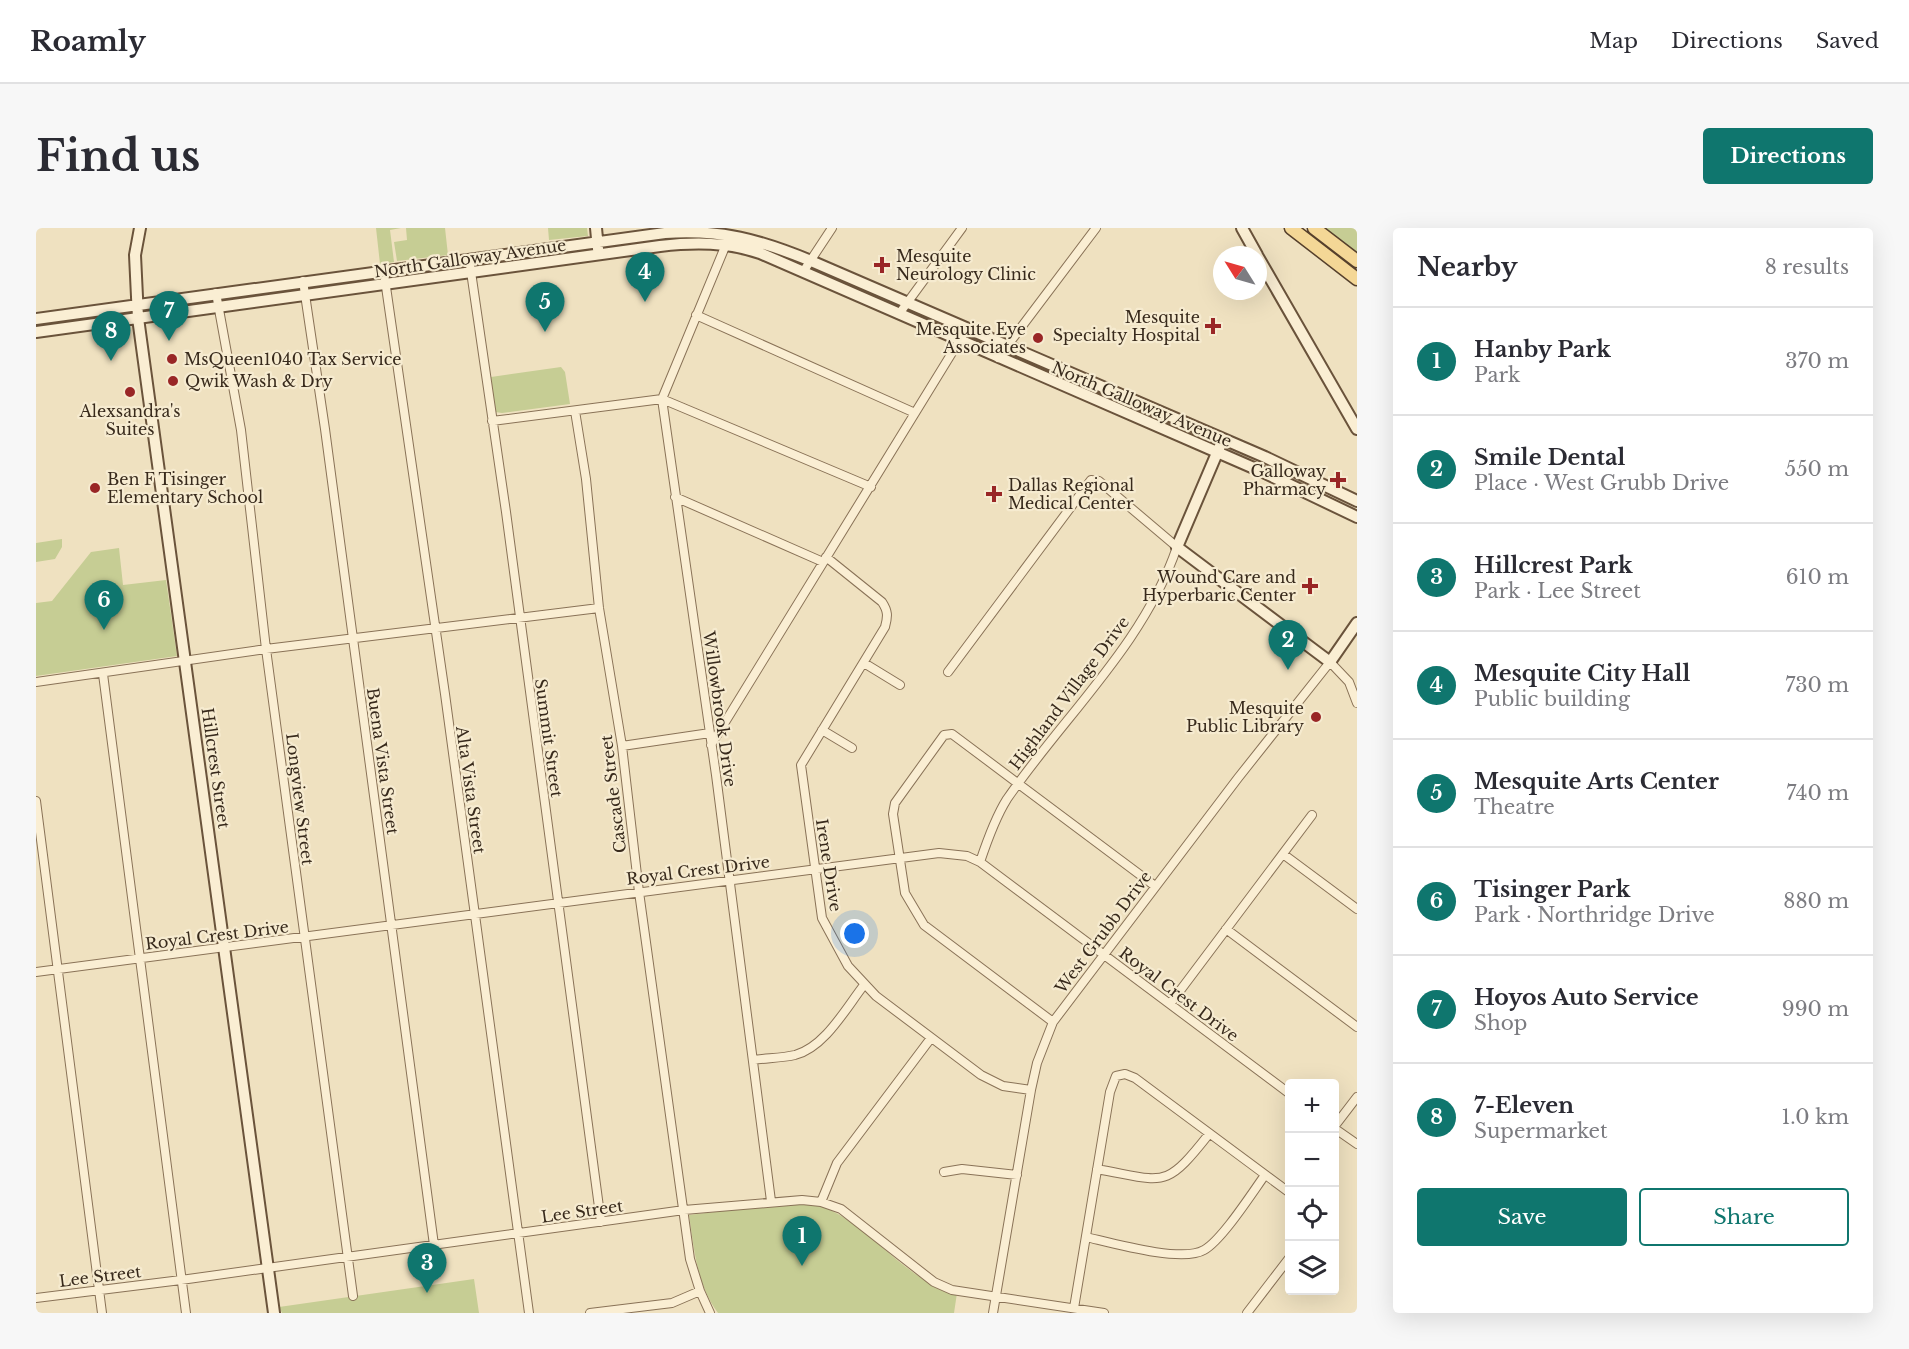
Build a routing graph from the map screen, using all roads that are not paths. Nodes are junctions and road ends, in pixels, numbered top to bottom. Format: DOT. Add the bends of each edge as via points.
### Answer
graph roads {
  1 [pos="140,228"];
  2 [pos="596,228"];
  3 [pos="832,228"];
  4 [pos="962,228"];
  5 [pos="1096,228"];
  6 [pos="1242,228"];
  7 [pos="1291,228"];
  8 [pos="1314,228"];
  9 [pos="730,234"];
  10 [pos="598,243"];
  11 [pos="726,245"];
  12 [pos="1252,246"];
  13 [pos="599,255"];
  14 [pos="469,258"];
  15 [pos="811,261"];
  16 [pos="1357,261"];
  17 [pos="384,271"];
  18 [pos="803,272"];
  19 [pos="1267,272"];
  20 [pos="471,273"];
  21 [pos="1357,279"];
  22 [pos="303,281"];
  23 [pos="386,284"];
  24 [pos="220,293"];
  25 [pos="303,295"];
  26 [pos="906,302"];
  27 [pos="220,306"];
  28 [pos="138,312"];
  29 [pos="899,314"];
  30 [pos="696,315"];
  31 [pos="42,319"];
  32 [pos="50,330"];
  33 [pos="966,330"];
  34 [pos="36,332"];
  35 [pos="960,341"];
  36 [pos="1006,347"];
  37 [pos="998,358"];
  38 [pos="1039,362"];
  39 [pos="1034,373"];
  40 [pos="662,399"];
  41 [pos="575,411"];
  42 [pos="915,413"];
  43 [pos="492,421"];
  44 [pos="1190,427"];
  45 [pos="1357,429"];
  46 [pos="1169,432"];
  47 [pos="1222,440"];
  48 [pos="1218,453"];
  49 [pos="1291,469"];
  50 [pos="1259,470"];
  51 [pos="871,486"];
  52 [pos="1329,486"];
  53 [pos="675,497"];
  54 [pos="1322,499"];
  55 [pos="1357,501"];
  56 [pos="1357,517"];
  57 [pos="1177,547"];
  58 [pos="825,560"];
  59 [pos="599,608"];
  60 [pos="519,617"];
  61 [pos="1357,623"];
  62 [pos="435,629"];
  63 [pos="353,640"];
  64 [pos="266,649"];
  65 [pos="187,662"];
  66 [pos="1330,662"];
  67 [pos="864,663"];
  68 [pos="948,672"];
  69 [pos="103,674"];
  70 [pos="36,682"];
  71 [pos="900,686"];
  72 [pos="1357,703"];
  73 [pos="822,730"];
  74 [pos="710,733"];
  75 [pos="622,746"];
  76 [pos="711,746"];
  77 [pos="852,748"];
  78 [pos="1020,784"];
  79 [pos="36,801"];
  80 [pos="1312,815"];
  81 [pos="1283,854"];
  82 [pos="899,857"];
  83 [pos="980,862"];
  84 [pos="814,869"];
  85 [pos="730,880"];
  86 [pos="1155,886"];
  87 [pos="639,892"];
  88 [pos="558,903"];
  89 [pos="1357,909"];
  90 [pos="474,914"];
  91 [pos="391,925"];
  92 [pos="1226,929"];
  93 [pos="304,937"];
  94 [pos="225,947"];
  95 [pos="1104,955"];
  96 [pos="142,958"];
  97 [pos="58,969"];
  98 [pos="36,972"];
  99 [pos="864,985"];
  100 [pos="1170,1004"];
  101 [pos="1053,1022"];
  102 [pos="1357,1027"];
  103 [pos="931,1038"];
  104 [pos="753,1060"];
  105 [pos="1031,1090"];
  106 [pos="1285,1090"];
  107 [pos="1357,1097"];
  108 [pos="1339,1122"];
  109 [pos="1339,1131"];
  110 [pos="1209,1134"];
  111 [pos="1357,1144"];
  112 [pos="1097,1169"];
  113 [pos="944,1172"];
  114 [pos="1017,1175"];
  115 [pos="1266,1175"];
  116 [pos="1285,1189"];
  117 [pos="771,1201"];
  118 [pos="822,1202"];
  119 [pos="684,1210"];
  120 [pos="601,1222"];
  121 [pos="517,1234"];
  122 [pos="1086,1237"];
  123 [pos="434,1245"];
  124 [pos="347,1258"];
  125 [pos="1285,1264"];
  126 [pos="266,1267"];
  127 [pos="181,1280"];
  128 [pos="99,1289"];
  129 [pos="700,1291"];
  130 [pos="353,1296"];
  131 [pos="996,1296"];
  132 [pos="36,1298"];
  133 [pos="1074,1308"];
  134 [pos="102,1313"];
  135 [pos="186,1313"];
  136 [pos="274,1313"];
  137 [pos="529,1313"];
  138 [pos="590,1313"];
  139 [pos="710,1313"];
  140 [pos="993,1313"];
  141 [pos="1104,1313"];
  142 [pos="1247,1313"];
  1 -- 28 [label="main road, Hillcrest Street" via="135,255"];
  2 -- 10 [label="main road"];
  3 -- 15 [label="street"];
  4 -- 26 [label="street"];
  5 -- 36 [label="street"];
  6 -- 12 [label="main road"];
  7 -- 21 [label="main road"];
  8 -- 16 [label="main road"];
  9 -- 10 [label="main road, North Galloway Avenue" via="673,232"];
  9 -- 11 [label="street, Willowbrook Drive"];
  9 -- 15 [label="main road, North Galloway Avenue"];
  10 -- 13 [label="main road"];
  10 -- 14 [label="main road, North Galloway Avenue"];
  11 -- 13 [label="main road, North Galloway Avenue" via="674,244"];
  11 -- 18 [label="main road, North Galloway Avenue" via="760,253"];
  11 -- 30 [label="street, Willowbrook Drive"];
  13 -- 20 [label="main road, North Galloway Avenue"];
  14 -- 17 [label="main road, North Galloway Avenue"];
  14 -- 20 [label="street, Summit Street"];
  15 -- 18 [label="street"];
  15 -- 26 [label="main road, North Galloway Avenue"];
  17 -- 22 [label="main road, North Galloway Avenue"];
  17 -- 23 [label="street, Alta Vista Street"];
  18 -- 29 [label="main road, North Galloway Avenue"];
  19 -- 45 [label="main road"];
  20 -- 23 [label="main road, North Galloway Avenue"];
  20 -- 43 [label="street, Summit Street"];
  22 -- 24 [label="main road, North Galloway Avenue"];
  22 -- 25 [label="street, Buena Vista Street"];
  23 -- 25 [label="main road, North Galloway Avenue"];
  23 -- 62 [label="street, Alta Vista Street"];
  24 -- 27 [label="street"];
  24 -- 28 [label="main road, North Galloway Avenue"];
  25 -- 27 [label="main road, North Galloway Avenue"];
  25 -- 63 [label="street, Buena Vista Street"];
  26 -- 29 [label="street"];
  26 -- 33 [label="main road, North Galloway Avenue"];
  27 -- 28 [label="main road, North Galloway Avenue"];
  27 -- 64 [label="street, Longview Street" via="241,430"];
  28 -- 31 [label="main road, North Galloway Avenue"];
  28 -- 32 [label="main road, North Galloway Avenue"];
  28 -- 65 [label="main road, Hillcrest Street"];
  29 -- 35 [label="main road, North Galloway Avenue"];
  30 -- 40 [label="street, Willowbrook Drive"];
  30 -- 42 [label="street"];
  31 -- 32 [label="main road"];
  32 -- 34 [label="main road, North Galloway Avenue"];
  33 -- 35 [label="street"];
  33 -- 36 [label="main road, North Galloway Avenue"];
  35 -- 37 [label="main road, North Galloway Avenue"];
  35 -- 42 [label="street"];
  36 -- 37 [label="street"];
  36 -- 38 [label="main road, North Galloway Avenue"];
  37 -- 39 [label="main road, North Galloway Avenue"];
  38 -- 39 [label="main road"];
  38 -- 44 [label="main road, North Galloway Avenue"];
  39 -- 46 [label="main road, North Galloway Avenue"];
  40 -- 41 [label="street"];
  40 -- 51 [label="street"];
  40 -- 53 [label="street, Willowbrook Drive"];
  41 -- 43 [label="street"];
  41 -- 59 [label="street, Cascade Street"];
  42 -- 51 [label="street"];
  43 -- 60 [label="street, Summit Street"];
  44 -- 46 [label="main road" via="1182,432"];
  44 -- 47 [label="main road, North Galloway Avenue"];
  46 -- 48 [label="main road, North Galloway Avenue"];
  47 -- 48 [label="main road, Highland Village Drive"];
  47 -- 49 [label="main road, North Galloway Avenue"];
  48 -- 50 [label="main road, North Galloway Avenue"];
  48 -- 57 [label="main road, Highland Village Drive"];
  49 -- 50 [label="main road" via="1284,477"];
  49 -- 52 [label="main road, North Galloway Avenue"];
  50 -- 54 [label="main road, North Galloway Avenue"];
  51 -- 58 [label="street"];
  52 -- 54 [label="main road"];
  52 -- 55 [label="main road, North Galloway Avenue"];
  53 -- 58 [label="street"];
  53 -- 74 [label="street, Willowbrook Drive"];
  54 -- 56 [label="main road, North Galloway Avenue"];
  57 -- 66 [label="main road"];
  57 -- 68 [label="street" via="1095,479 1086,484"];
  57 -- 78 [label="street, Highland Village Drive" via="1139,623"];
  58 -- 67 [label="street, Irene Drive" via="853,576 887,609 885,627"];
  58 -- 76 [label="street"];
  59 -- 60 [label="street"];
  59 -- 75 [label="street, Cascade Street"];
  60 -- 62 [label="street"];
  60 -- 88 [label="street, Summit Street"];
  61 -- 66 [label="main road, West Grubb Drive"];
  62 -- 63 [label="street"];
  62 -- 90 [label="street, Alta Vista Street"];
  63 -- 64 [label="street"];
  63 -- 91 [label="street, Buena Vista Street"];
  64 -- 65 [label="street"];
  64 -- 93 [label="street, Longview Street"];
  65 -- 69 [label="street"];
  65 -- 94 [label="main road, Hillcrest Street"];
  66 -- 72 [label="street" via="1349,682"];
  66 -- 86 [label="street, West Grubb Drive"];
  67 -- 71 [label="street"];
  67 -- 73 [label="street, Irene Drive"];
  69 -- 70 [label="street"];
  69 -- 96 [label="street"];
  73 -- 77 [label="street"];
  73 -- 84 [label="street, Irene Drive" via="801,765"];
  74 -- 75 [label="street"];
  74 -- 76 [label="street, Willowbrook Drive"];
  75 -- 87 [label="street, Cascade Street"];
  76 -- 85 [label="street, Willowbrook Drive"];
  78 -- 82 [label="street" via="952,734 944,735 895,803 892,814"];
  78 -- 83 [label="street, Highland Village Drive" via="1006,800"];
  78 -- 86 [label="street"];
  79 -- 97 [label="street"];
  80 -- 81 [label="street"];
  81 -- 89 [label="street"];
  81 -- 92 [label="street"];
  82 -- 83 [label="street, Royal Crest Drive" via="939,853 967,856"];
  82 -- 84 [label="street, Royal Crest Drive"];
  82 -- 101 [label="street" via="905,893 924,925"];
  83 -- 95 [label="street, Royal Crest Drive"];
  84 -- 85 [label="street, Royal Crest Drive"];
  84 -- 99 [label="street, Irene Drive" via="822,918 837,948"];
  85 -- 87 [label="street, Royal Crest Drive"];
  85 -- 104 [label="street, Willowbrook Drive"];
  86 -- 95 [label="street, West Grubb Drive"];
  87 -- 88 [label="street, Royal Crest Drive"];
  87 -- 119 [label="street, Cascade Street"];
  88 -- 90 [label="street, Royal Crest Drive"];
  88 -- 120 [label="street, Summit Street"];
  90 -- 91 [label="street, Royal Crest Drive"];
  90 -- 121 [label="street, Alta Vista Street"];
  91 -- 93 [label="street, Royal Crest Drive"];
  91 -- 123 [label="street, Buena Vista Street"];
  92 -- 100 [label="street"];
  92 -- 102 [label="street"];
  93 -- 94 [label="street, Royal Crest Drive"];
  93 -- 124 [label="street, Longview Street"];
  94 -- 96 [label="street, Royal Crest Drive"];
  94 -- 126 [label="main road, Hillcrest Street"];
  95 -- 100 [label="street, Royal Crest Drive"];
  95 -- 101 [label="street, West Grubb Drive"];
  96 -- 97 [label="street, Royal Crest Drive"];
  96 -- 127 [label="street"];
  97 -- 98 [label="street, Royal Crest Drive"];
  97 -- 128 [label="street"];
  99 -- 103 [label="street, Irene Drive"];
  99 -- 104 [label="street" via="821,1040 811,1047 795,1054"];
  100 -- 106 [label="street, Royal Crest Drive"];
  101 -- 105 [label="street, West Grubb Drive"];
  103 -- 105 [label="street, Irene Drive" via="981,1075 1004,1086"];
  103 -- 118 [label="street" via="837,1163"];
  104 -- 117 [label="street, Willowbrook Drive"];
  105 -- 114 [label="street, West Grubb Drive"];
  107 -- 108 [label="street"];
  109 -- 111 [label="street"];
  110 -- 112 [label="street" via="1180,1169 1164,1178"];
  110 -- 112 [label="street" via="1135,1078 1120,1074 1112,1083"];
  110 -- 115 [label="street"];
  112 -- 122 [label="street"];
  113 -- 114 [label="street" via="962,1168"];
  114 -- 131 [label="street, West Grubb Drive"];
  115 -- 116 [label="street"];
  115 -- 122 [label="street" via="1211,1245 1197,1253 1168,1252"];
  117 -- 118 [label="street, Lee Street"];
  117 -- 119 [label="street, Lee Street"];
  118 -- 131 [label="street, Lee Street" via="841,1209 934,1282 952,1290"];
  119 -- 120 [label="street, Lee Street"];
  119 -- 129 [label="street, Cascade Street" via="690,1259"];
  120 -- 121 [label="street, Lee Street"];
  121 -- 123 [label="street, Lee Street"];
  121 -- 137 [label="street, Alta Vista Street"];
  122 -- 133 [label="street"];
  123 -- 124 [label="street, Lee Street"];
  124 -- 126 [label="street, Lee Street"];
  124 -- 130 [label="street, Longview Street"];
  125 -- 142 [label="street"];
  126 -- 127 [label="street, Lee Street"];
  126 -- 136 [label="main road, Hillcrest Street"];
  127 -- 128 [label="street, Lee Street"];
  127 -- 135 [label="street"];
  128 -- 132 [label="street, Lee Street"];
  128 -- 134 [label="street"];
  129 -- 138 [label="street" via="672,1303"];
  129 -- 139 [label="street, Cascade Street"];
  131 -- 133 [label="street, Lee Street"];
  131 -- 140 [label="street, West Grubb Drive"];
  133 -- 141 [label="street, Lee Street"];
}
